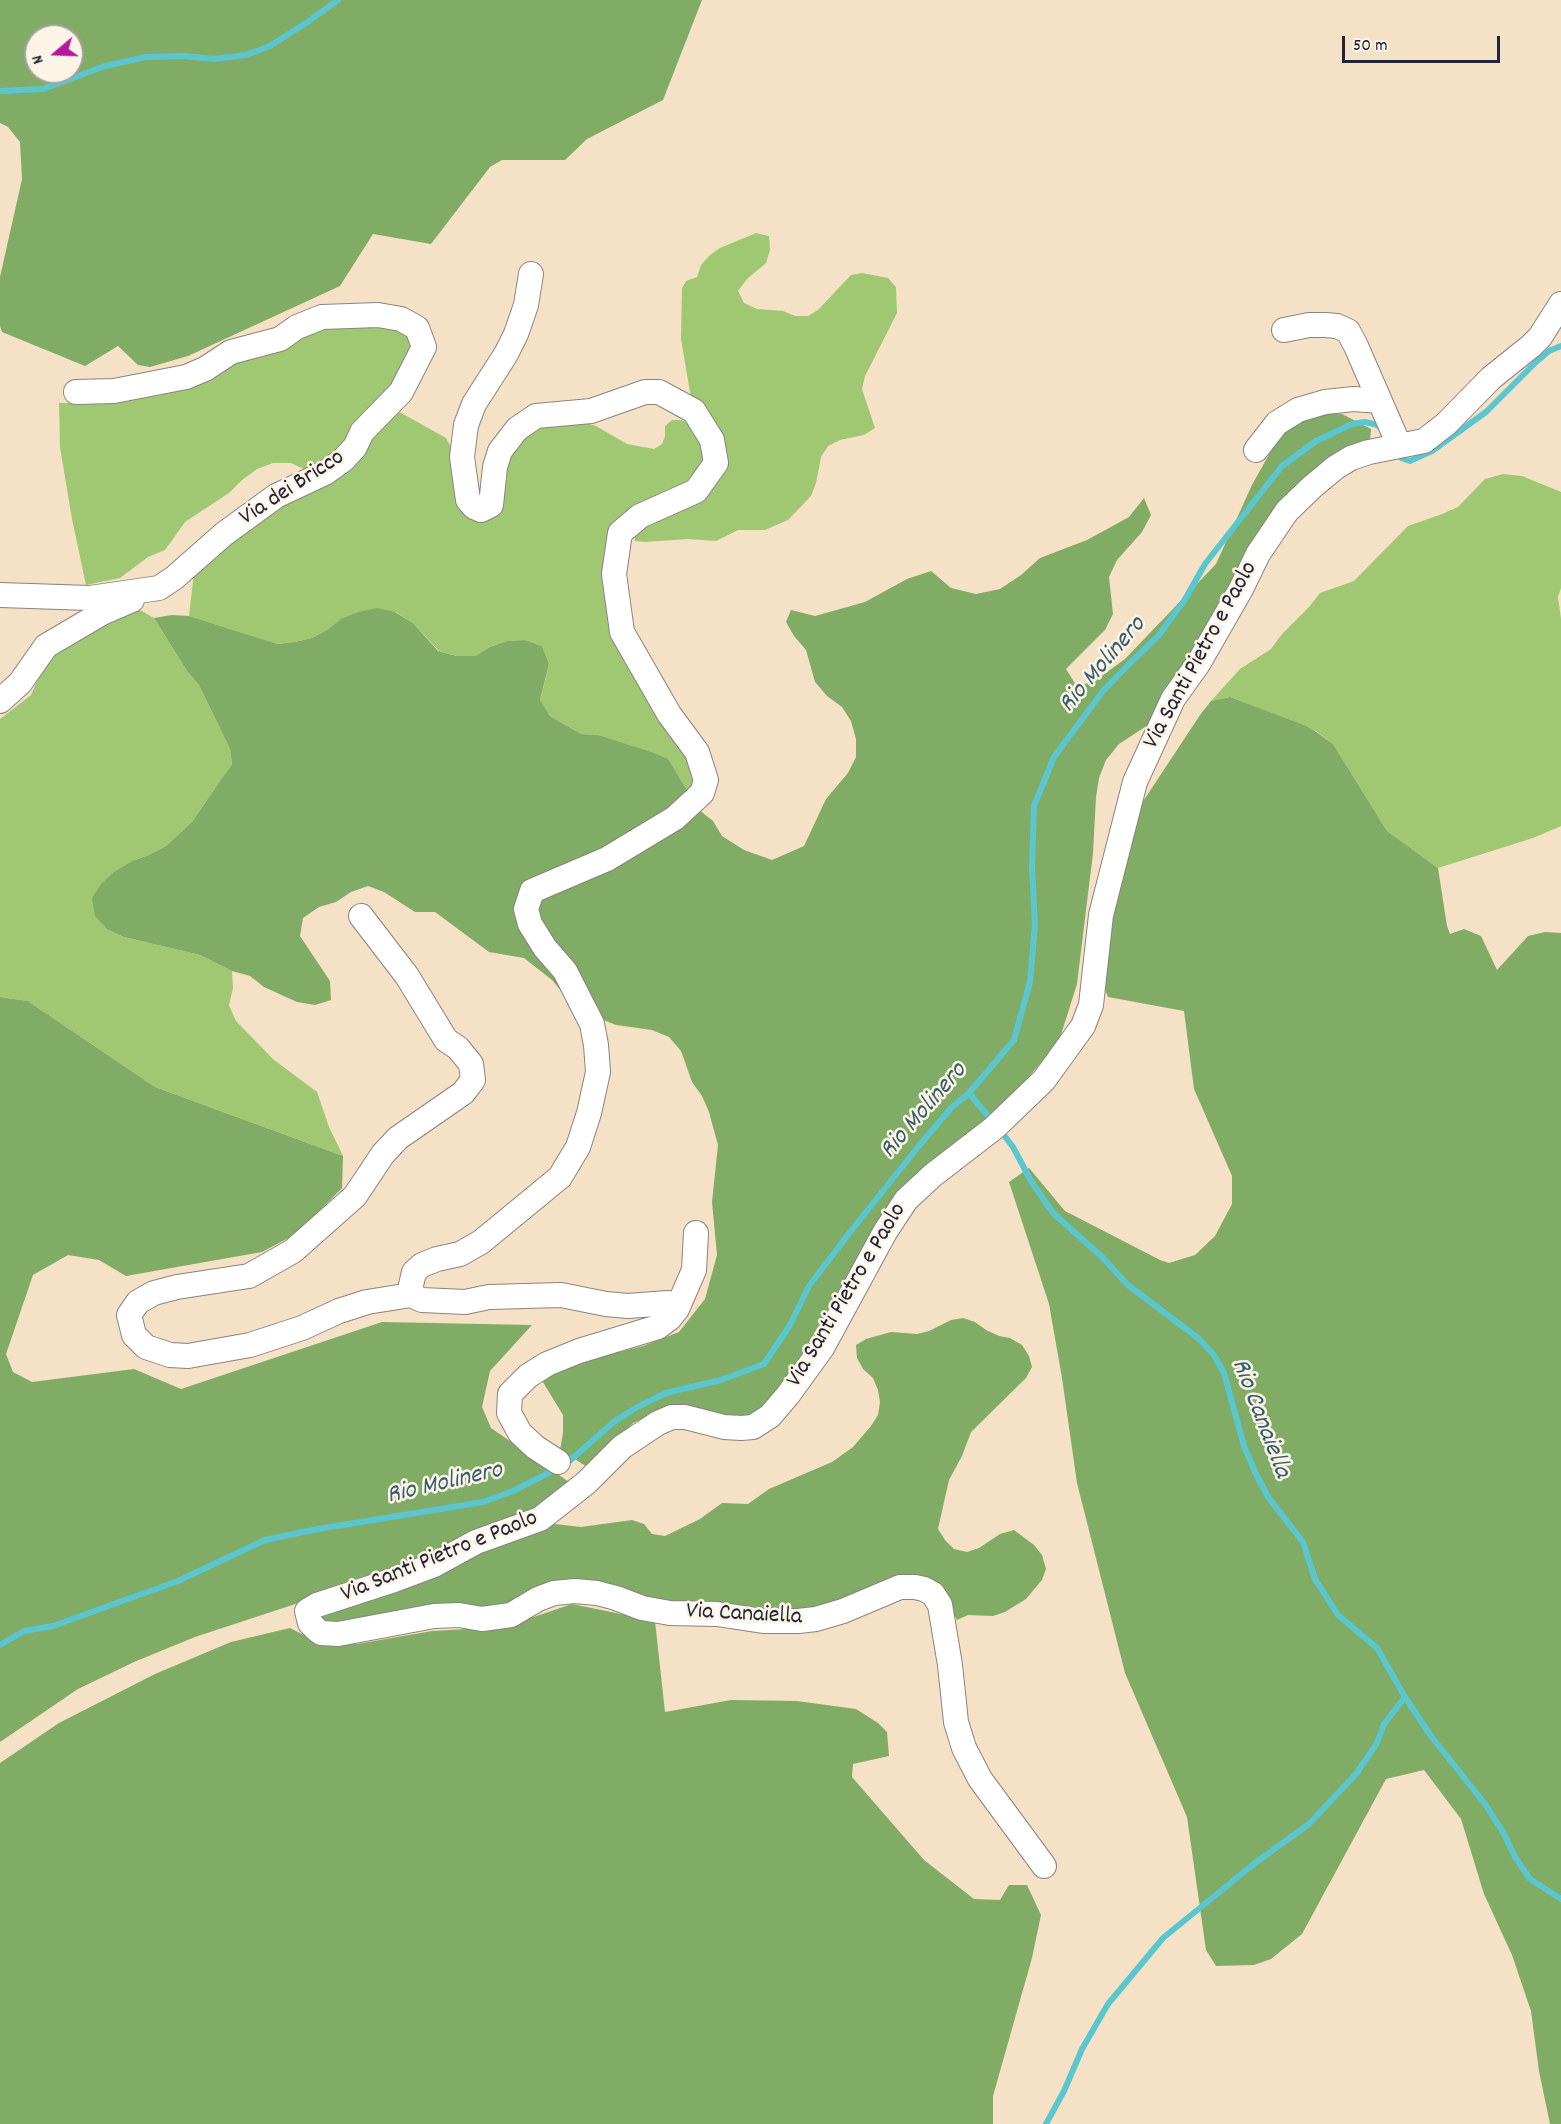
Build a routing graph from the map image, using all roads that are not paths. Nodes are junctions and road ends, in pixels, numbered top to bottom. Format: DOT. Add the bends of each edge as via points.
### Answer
graph roads {
  1 [pos="531,274"];
  2 [pos="1561,304"];
  3 [pos="1284,330"];
  4 [pos="76,392"];
  5 [pos="1379,401"];
  6 [pos="1392,447"];
  7 [pos="1256,450"];
  8 [pos="159,588"];
  9 [pos="0,595"];
  10 [pos="0,701"];
  11 [pos="361,916"];
  12 [pos="696,1233"];
  13 [pos="411,1295"];
  14 [pos="677,1309"];
  15 [pos="558,1462"];
  16 [pos="307,1611"];
  17 [pos="1044,1866"];
  1 -- 13 [label="street" via="516,334 474,404 466,425 462,457 468,500 481,510 491,505 500,451 517,429 536,416 591,411 645,392 659,392 694,411 712,440 717,463 696,491 640,516 620,532 614,574 622,632 669,714 697,752 706,780 702,793 675,818 607,859 532,891 526,909 530,924 565,971 592,1024 598,1072 589,1113 578,1147 560,1177 481,1242 459,1254 422,1265 414,1272"];
  2 -- 6 [label="street, Via Santi Pietro e Paolo" via="1540,337 1446,423 1424,441"];
  3 -- 5 [label="street" via="1325,325 1348,331"];
  4 -- 8 [label="street, Via dei Bricco" via="114,391 186,377 231,352 280,339 322,317 378,315 401,319 420,331 424,347 401,392 362,432 344,460 276,496"];
  5 -- 6 [label="street"];
  5 -- 7 [label="street" via="1325,402 1298,410 1277,423"];
  6 -- 16 [label="street, Via Santi Pietro e Paolo" via="1351,458 1336,467 1287,511 1258,554 1198,664 1173,699 1135,782 1101,915 1091,1005 1083,1026 1044,1080 991,1131 906,1200 822,1348 770,1416 753,1427 741,1428 672,1417 622,1447 586,1483 540,1519 476,1542 434,1565"];
  8 -- 9 [label="street, Via dei Bricco" via="90,598"];
  8 -- 10 [label="street" via="102,613 46,646 20,682"];
  11 -- 13 [label="street" via="407,976 446,1040 471,1064 473,1080 463,1093 398,1138 355,1196 294,1251 249,1276 154,1293 138,1302 129,1315 134,1335 146,1347 188,1356 250,1345 367,1302"];
  12 -- 14 [label="street" via="694,1270"];
  13 -- 14 [label="street" via="465,1302 489,1297 561,1295 628,1306 668,1303"];
  14 -- 15 [label="street" via="658,1327 547,1364 510,1394 508,1413 520,1434"];
  16 -- 17 [label="street, Via Canaiella" via="310,1623 321,1633 338,1634 434,1616 482,1619 511,1615 554,1593 575,1591 597,1593 670,1613 798,1622 843,1611 900,1587 924,1589 940,1605 956,1722 964,1748 980,1779"];
}
